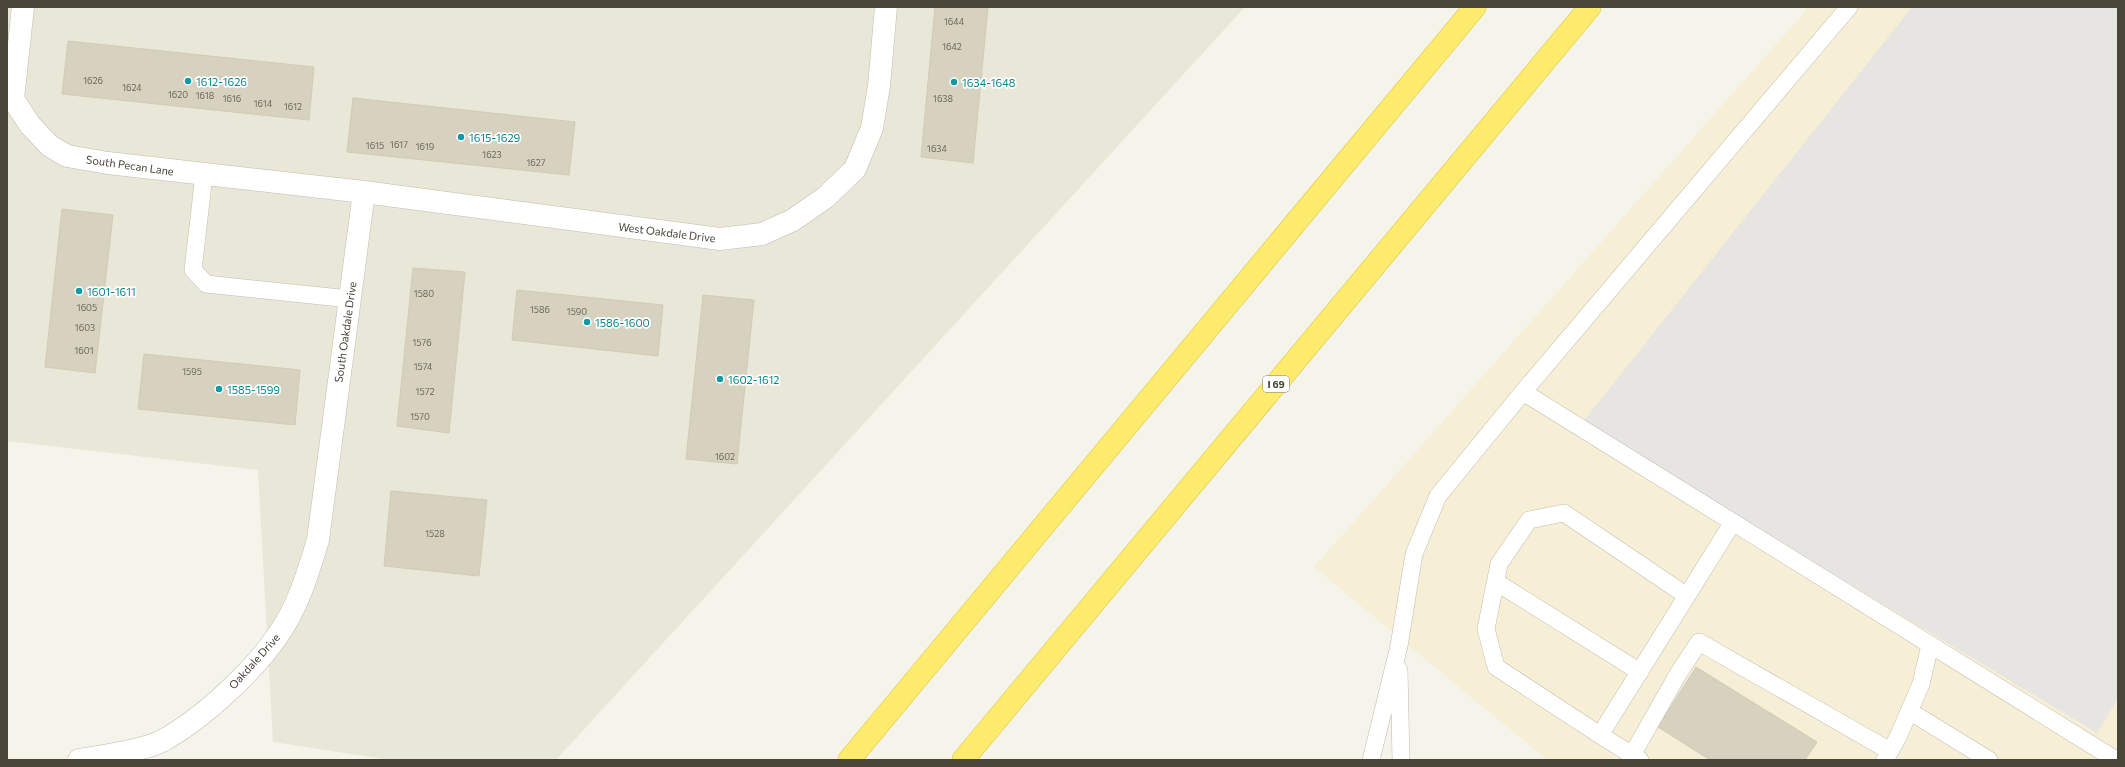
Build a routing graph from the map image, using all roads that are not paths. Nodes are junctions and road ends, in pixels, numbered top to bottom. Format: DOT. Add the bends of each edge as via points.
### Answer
graph roads {
  1 [pos="23,7"];
  2 [pos="886,7"];
  3 [pos="1475,7"];
  4 [pos="1590,7"];
  5 [pos="1849,7"];
  6 [pos="10,99"];
  7 [pos="204,175"];
  8 [pos="364,192"];
  9 [pos="350,299"];
  10 [pos="1523,392"];
  11 [pos="326,472"];
  12 [pos="1733,522"];
  13 [pos="1496,582"];
  14 [pos="1687,596"];
  15 [pos="1068,634"];
  16 [pos="1930,644"];
  17 [pos="1399,646"];
  18 [pos="1640,672"];
  19 [pos="1909,711"];
  20 [pos="1600,735"];
  21 [pos="1888,755"];
  22 [pos="1636,758"];
  23 [pos="79,760"];
  24 [pos="849,760"];
  25 [pos="963,760"];
  26 [pos="983,760"];
  27 [pos="1371,760"];
  28 [pos="1401,760"];
  29 [pos="1989,760"];
  30 [pos="2116,760"];
  1 -- 6 [label="street, South Pecan Lane"];
  2 -- 8 [label="street, West Oakdale Drive" via="879,86 872,128 854,169 826,197 793,220 762,234 720,239"];
  3 -- 24 [label="highway"];
  4 -- 15 [label="highway, I 69"];
  5 -- 10 [label="lane"];
  6 -- 7 [label="street, South Pecan Lane" via="30,126 50,146 67,156 108,164"];
  7 -- 8 [label="street, South Pecan Lane"];
  7 -- 9 [label="lane" via="193,270 206,284"];
  8 -- 9 [label="street, South Oakdale Drive"];
  9 -- 11 [label="street, South Oakdale Drive"];
  10 -- 12 [label="lane"];
  10 -- 17 [label="lane" via="1438,496 1414,554"];
  11 -- 23 [label="street, Oakdale Drive" via="318,540 303,588 279,635 250,668 205,711 161,741 119,754"];
  12 -- 14 [label="lane"];
  12 -- 16 [label="lane"];
  13 -- 14 [label="lane" via="1499,564 1529,520 1564,513"];
  13 -- 18 [label="lane"];
  13 -- 20 [label="lane" via="1486,629 1496,667"];
  14 -- 18 [label="lane"];
  15 -- 25 [label="highway, I 69"];
  15 -- 26 [label="highway"];
  16 -- 19 [label="lane" via="1921,684"];
  16 -- 30 [label="lane"];
  17 -- 27 [label="lane"];
  17 -- 28 [label="lane"];
  18 -- 20 [label="lane"];
  19 -- 21 [label="lane"];
  19 -- 29 [label="lane"];
  20 -- 22 [label="lane"];
  21 -- 22 [label="lane" via="1700,642 1678,674"];
}
